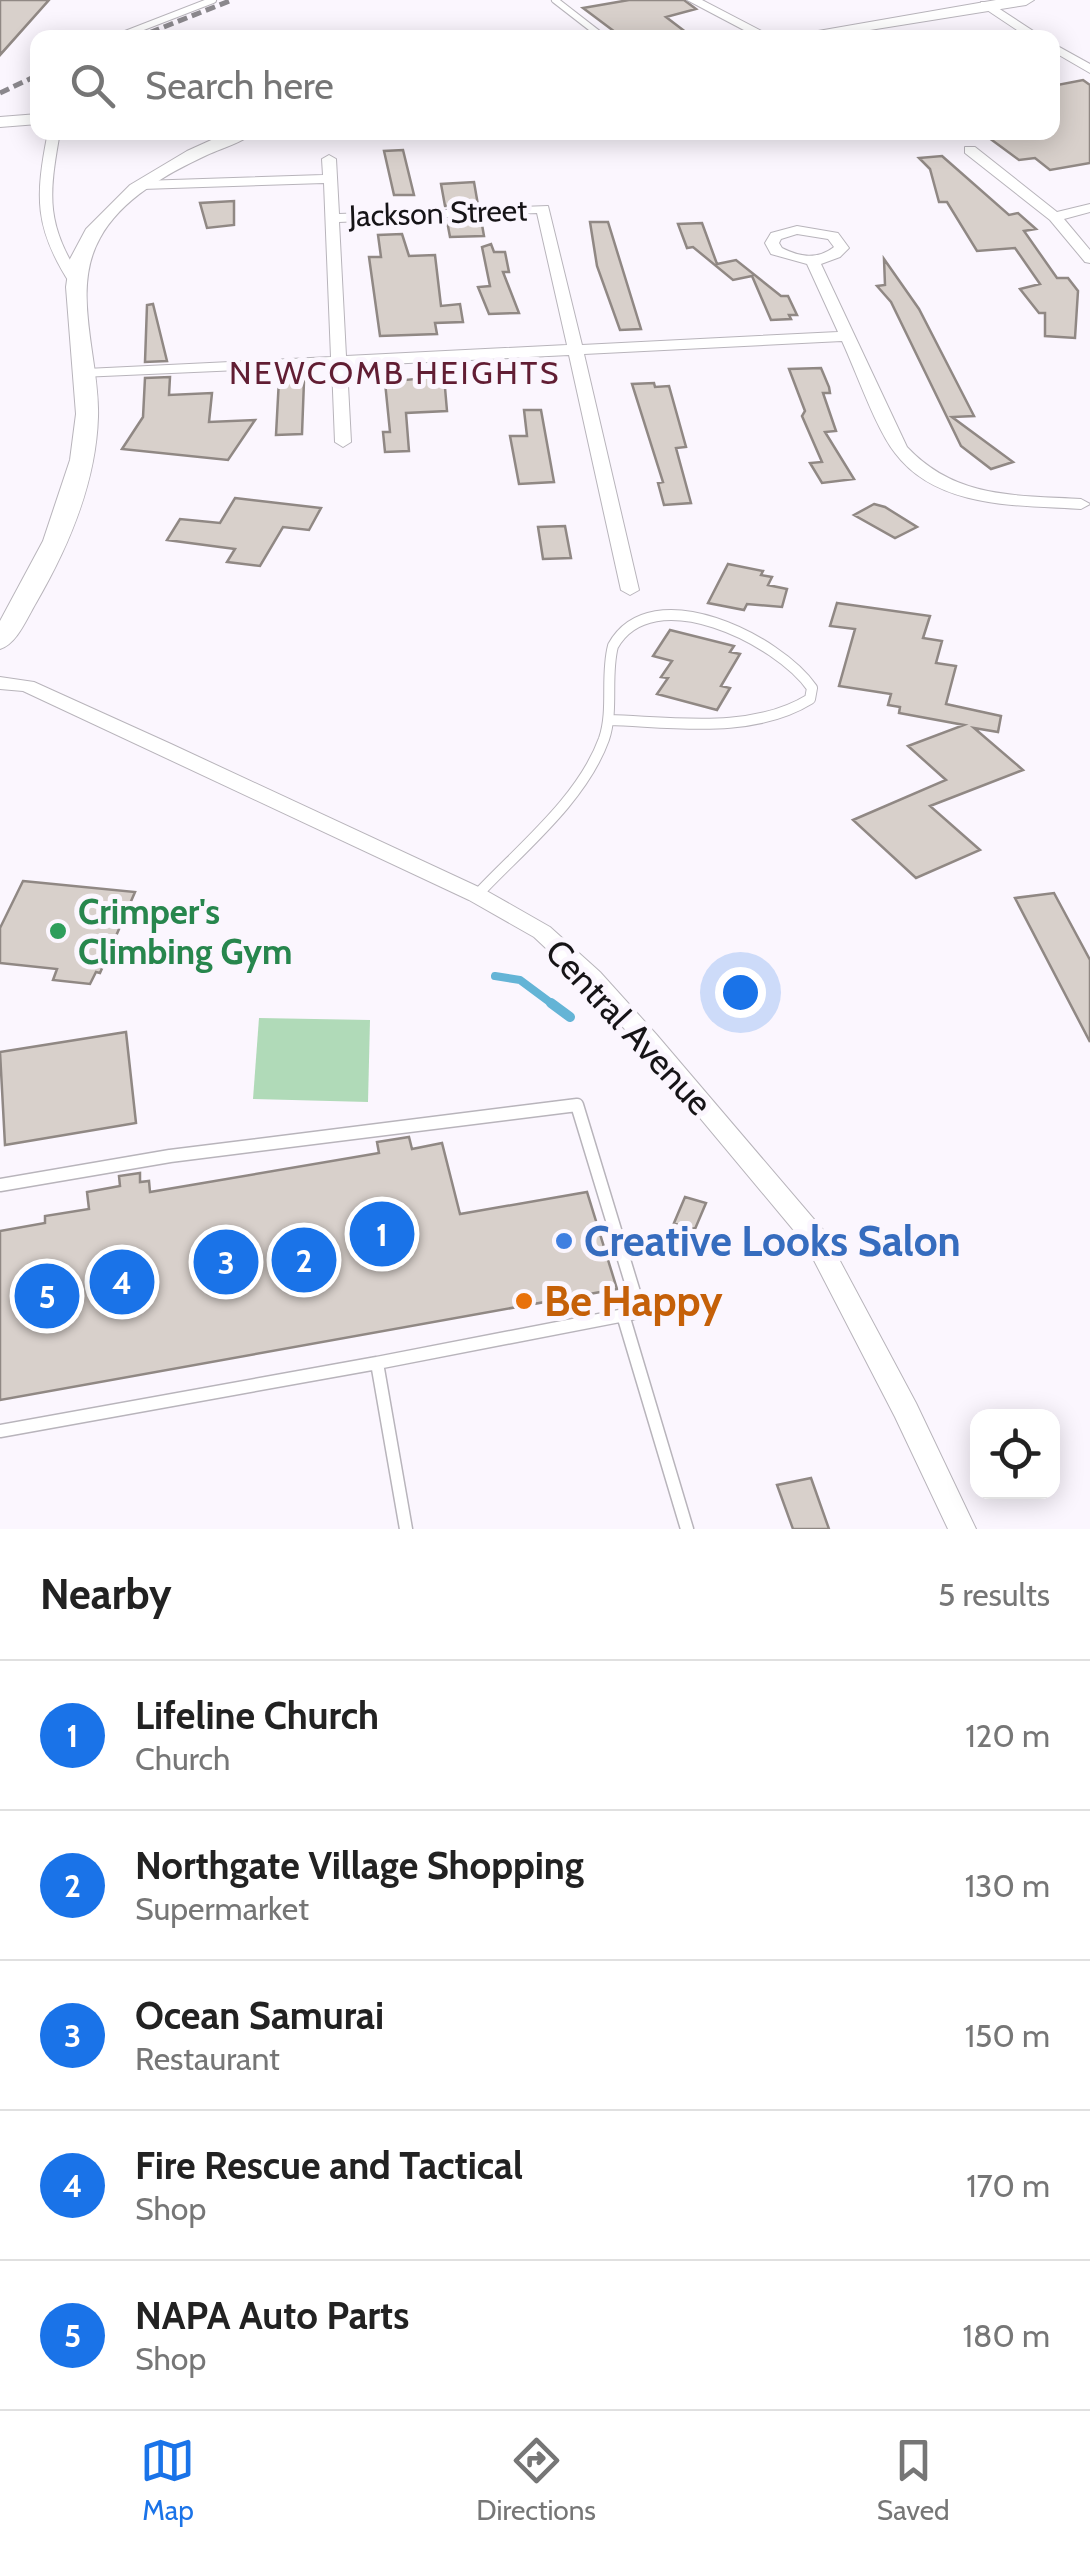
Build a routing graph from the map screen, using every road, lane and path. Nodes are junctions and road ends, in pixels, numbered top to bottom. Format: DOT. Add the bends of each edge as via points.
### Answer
graph roads {
  1 [pos="213,0"];
  2 [pos="555,0"];
  3 [pos="692,0"];
  4 [pos="1026,0"];
  5 [pos="981,2"];
  6 [pos="136,30"];
  7 [pos="594,30"];
  8 [pos="753,30"];
  9 [pos="829,30"];
  10 [pos="1025,30"];
  11 [pos="1060,51"];
  12 [pos="1090,69"];
  13 [pos="30,120"];
  14 [pos="0,122"];
  15 [pos="53,140"];
  16 [pos="228,140"];
  17 [pos="970,150"];
  18 [pos="329,159"];
  19 [pos="331,179"];
  20 [pos="142,185"];
  21 [pos="1090,208"];
  22 [pos="1055,217"];
  23 [pos="334,218"];
  24 [pos="1090,258"];
  25 [pos="812,260"];
  26 [pos="76,282"];
  27 [pos="849,336"];
  28 [pos="574,350"];
  29 [pos="339,359"];
  30 [pos="86,374"];
  31 [pos="343,442"];
  32 [pos="1090,487"];
  33 [pos="1086,509"];
  34 [pos="630,590"];
  35 [pos="0,641"];
  36 [pos="0,683"];
  37 [pos="609,720"];
  38 [pos="477,894"];
  39 [pos="0,1185"];
  40 [pos="623,1315"];
  41 [pos="376,1363"];
  42 [pos="0,1431"];
  43 [pos="406,1529"];
  44 [pos="686,1529"];
  45 [pos="962,1529"];
  1 -- 6 [label="lane"];
  2 -- 7 [label="lane"];
  3 -- 8 [label="street"];
  4 -- 5 [label="main road"];
  5 -- 9 [label="main road"];
  5 -- 10 [label="street"];
  11 -- 12 [label="street"];
  13 -- 14 [label="main road"];
  15 -- 26 [label="street" via="44,220"];
  16 -- 20 [label="main road"];
  17 -- 22 [label="street"];
  18 -- 19 [label="street"];
  19 -- 20 [label="street, Jackson Street"];
  19 -- 23 [label="street"];
  20 -- 26 [label="main road" via="98,226"];
  21 -- 22 [label="street"];
  22 -- 24 [label="street"];
  23 -- 28 [label="street, Jackson Street" via="543,209"];
  23 -- 29 [label="street"];
  25 -- 27 [label="street"];
  26 -- 30 [label="main road"];
  27 -- 28 [label="street"];
  27 -- 33 [label="street" via="915,469 970,493"];
  28 -- 29 [label="street"];
  28 -- 34 [label="street"];
  29 -- 30 [label="street"];
  29 -- 31 [label="street"];
  30 -- 35 [label="main road" via="78,480 46,560"];
  32 -- 33 [label="street" via="1082,495"];
  36 -- 38 [label="street, Central Avenue" via="27,686"];
  37 -- 37 [label="lane" via="615,641 629,626 653,618 745,632 793,661 812,688 802,704 748,720"];
  37 -- 38 [label="lane" via="601,746 575,783"];
  38 -- 45 [label="street, Central Avenue" via="542,932 592,978 815,1238"];
  39 -- 40 [label="lane" via="170,1156 577,1105 640,1312"];
  40 -- 41 [label="lane"];
  40 -- 44 [label="lane"];
  41 -- 42 [label="lane"];
  41 -- 43 [label="lane"];
}
